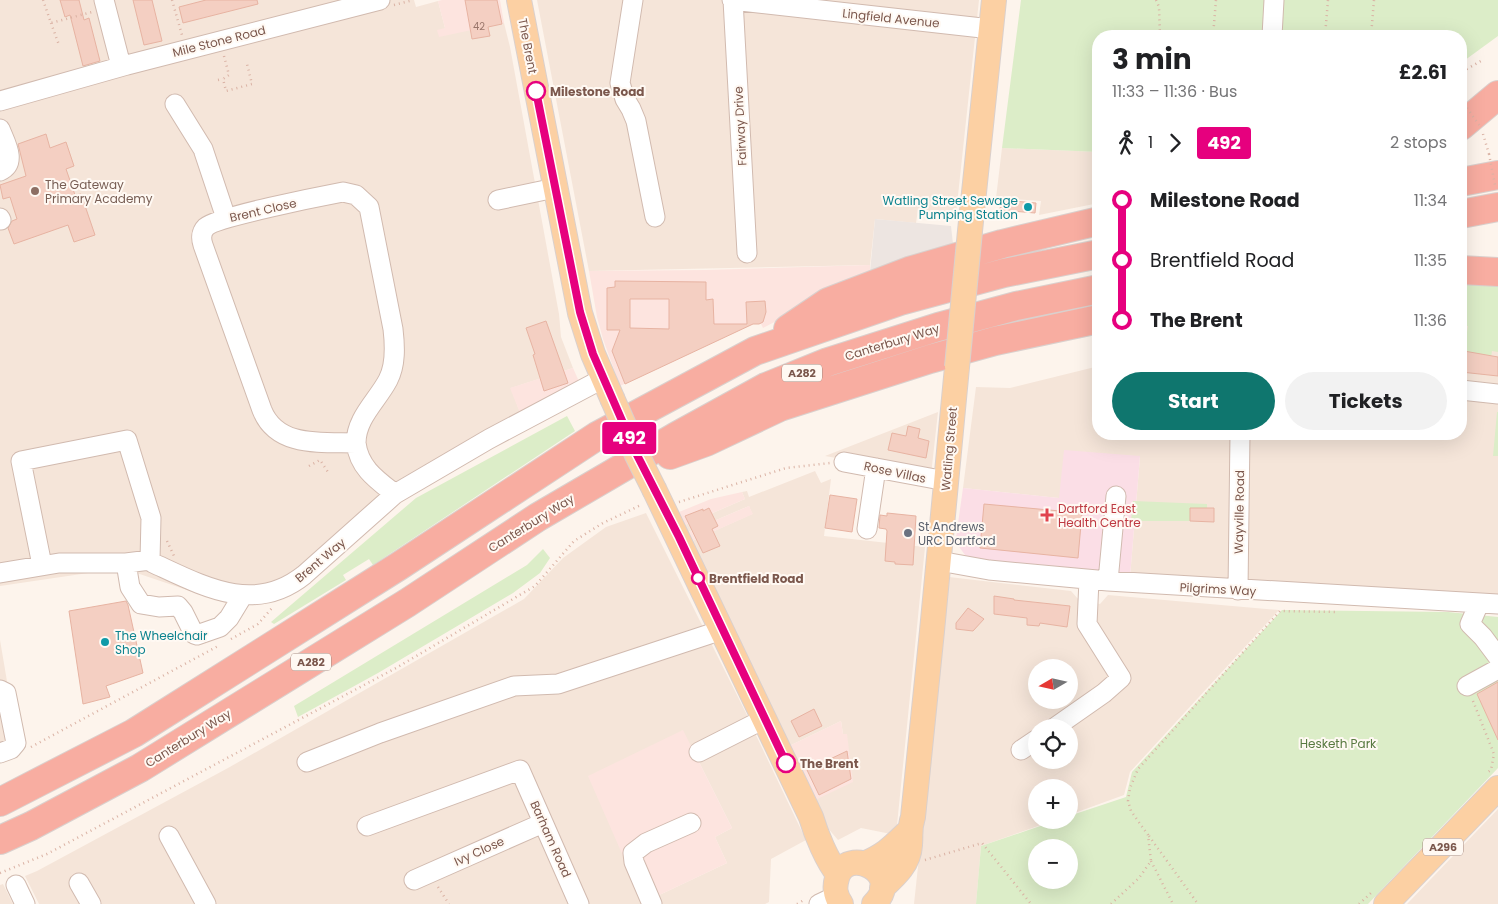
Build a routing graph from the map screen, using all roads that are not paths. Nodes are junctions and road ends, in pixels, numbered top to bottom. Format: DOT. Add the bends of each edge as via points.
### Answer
graph roads {
  1 [pos="380,0"];
  2 [pos="518,0"];
  3 [pos="634,0"];
  4 [pos="732,0"];
  5 [pos="994,0"];
  6 [pos="1274,0"];
  7 [pos="105,4"];
  8 [pos="353,4"];
  9 [pos="806,5"];
  10 [pos="991,30"];
  11 [pos="1272,30"];
  12 [pos="127,65"];
  13 [pos="1498,95"];
  14 [pos="0,101"];
  15 [pos="185,110"];
  16 [pos="1469,119"];
  17 [pos="0,129"];
  18 [pos="0,171"];
  19 [pos="1495,180"];
  20 [pos="1467,182"];
  21 [pos="556,188"];
  22 [pos="498,200"];
  23 [pos="1467,208"];
  24 [pos="655,217"];
  25 [pos="226,218"];
  26 [pos="1092,223"];
  27 [pos="747,253"];
  28 [pos="1092,255"];
  29 [pos="1467,270"];
  30 [pos="1498,272"];
  31 [pos="1092,290"];
  32 [pos="1092,320"];
  33 [pos="755,351"];
  34 [pos="608,388"];
  35 [pos="1467,391"];
  36 [pos="1498,394"];
  37 [pos="1240,440"];
  38 [pos="356,443"];
  39 [pos="844,462"];
  40 [pos="876,468"];
  41 [pos="616,472"];
  42 [pos="946,481"];
  43 [pos="395,494"];
  44 [pos="1116,496"];
  45 [pos="867,529"];
  46 [pos="150,560"];
  47 [pos="939,561"];
  48 [pos="126,563"];
  49 [pos="42,565"];
  50 [pos="0,573"];
  51 [pos="1089,580"];
  52 [pos="1108,581"];
  53 [pos="1238,590"];
  54 [pos="243,595"];
  55 [pos="1476,603"];
  56 [pos="1498,604"];
  57 [pos="722,630"];
  58 [pos="1498,657"];
  59 [pos="1498,669"];
  60 [pos="1467,686"];
  61 [pos="0,690"];
  62 [pos="764,719"];
  63 [pos="1067,719"];
  64 [pos="699,752"];
  65 [pos="0,753"];
  66 [pos="307,761"];
  67 [pos="1491,783"];
  68 [pos="0,802"];
  69 [pos="543,823"];
  70 [pos="691,824"];
  71 [pos="367,826"];
  72 [pos="909,831"];
  73 [pos="169,836"];
  74 [pos="0,840"];
  75 [pos="421,877"];
  76 [pos="79,883"];
  77 [pos="842,884"];
  78 [pos="16,885"];
  79 [pos="1380,897"];
  80 [pos="878,899"];
  81 [pos="573,902"];
  82 [pos="26,904"];
  83 [pos="91,904"];
  84 [pos="206,904"];
  85 [pos="652,904"];
  1 -- 8 [label="street, Mile Stone Road"];
  2 -- 21 [label="main road, The Brent"];
  3 -- 24 [label="street" via="620,83 636,121"];
  4 -- 9 [label="street, Lingfield Avenue"];
  4 -- 27 [label="street, Fairway Drive"];
  5 -- 10 [label="main road, Watling Street"];
  6 -- 11 [label="street"];
  7 -- 12 [label="street" via="119,58"];
  8 -- 12 [label="street, Mile Stone Road"];
  9 -- 10 [label="street, Lingfield Avenue"];
  10 -- 42 [label="main road, Watling Street, bridge"];
  12 -- 14 [label="street, Mile Stone Road"];
  13 -- 16 [label="highway"];
  15 -- 25 [label="street"];
  17 -- 18 [label="street" via="10,156 6,168"];
  19 -- 20 [label="highway"];
  19 -- 23 [label="highway"];
  21 -- 22 [label="street"];
  21 -- 34 [label="main road, The Brent" via="580,312"];
  25 -- 38 [label="street, Brent Close" via="206,227 202,232 202,243 266,418 277,430 290,437 314,442"];
  25 -- 38 [label="street, Brent Close" via="343,192 356,195 369,207 394,349 390,377 362,419"];
  26 -- 33 [label="highway" via="909,271 828,302"];
  28 -- 33 [label="highway, A282" via="1004,273 900,301"];
  29 -- 30 [label="highway"];
  31 -- 41 [label="highway, Canterbury Way / A282" via="938,327 828,362 766,387"];
  32 -- 41 [label="highway" via="930,359 780,408 691,448"];
  33 -- 68 [label="highway, A282" via="597,436 400,566 134,733"];
  34 -- 43 [label="street, Brent Way" via="489,439"];
  34 -- 57 [label="main road, The Brent, bridge"];
  35 -- 36 [label="street"];
  37 -- 53 [label="street, Wayville Road"];
  38 -- 43 [label="street" via="358,455 368,471"];
  39 -- 40 [label="street, Rose Villas"];
  40 -- 42 [label="street, Rose Villas"];
  40 -- 45 [label="street"];
  41 -- 74 [label="highway, Canterbury Way / A282" via="538,517 407,603 140,768"];
  42 -- 47 [label="main road, Watling Street"];
  43 -- 54 [label="street, Brent Way" via="296,580 267,592"];
  44 -- 52 [label="street"];
  46 -- 48 [label="street"];
  46 -- 49 [label="street" via="151,518 127,440 21,461"];
  46 -- 54 [label="street, Brent Way" via="206,587"];
  47 -- 51 [label="street, Pilgrims Way" via="989,570"];
  47 -- 72 [label="main road, Watling Street"];
  48 -- 49 [label="street"];
  48 -- 54 [label="street" via="130,588 141,604 178,606 197,635 220,627"];
  49 -- 50 [label="street"];
  51 -- 52 [label="street, Pilgrims Way"];
  51 -- 63 [label="street" via="1087,624 1121,678"];
  52 -- 53 [label="street, Pilgrims Way"];
  53 -- 55 [label="street, Pilgrims Way"];
  55 -- 56 [label="street, Pilgrims Way"];
  55 -- 58 [label="street" via="1470,624"];
  57 -- 62 [label="main road, The Brent"];
  57 -- 66 [label="street" via="558,684 514,686"];
  59 -- 60 [label="street"];
  61 -- 65 [label="street" via="6,693 16,743"];
  62 -- 64 [label="street"];
  62 -- 77 [label="main road, The Brent" via="811,817 834,844"];
  67 -- 79 [label="main road, A296"];
  69 -- 71 [label="street, Barham Road" via="520,770"];
  69 -- 75 [label="street, Ivy Close"];
  69 -- 81 [label="street, Barham Road"];
  70 -- 85 [label="street" via="646,843 633,853"];
  72 -- 77 [label="main road" via="890,850"];
  72 -- 80 [label="main road, Watling Street" via="907,861"];
  73 -- 84 [label="street"];
  76 -- 83 [label="street"];
  77 -- 80 [label="main road, The Brent" via="878,871 883,883"];
  78 -- 82 [label="street"];
}
